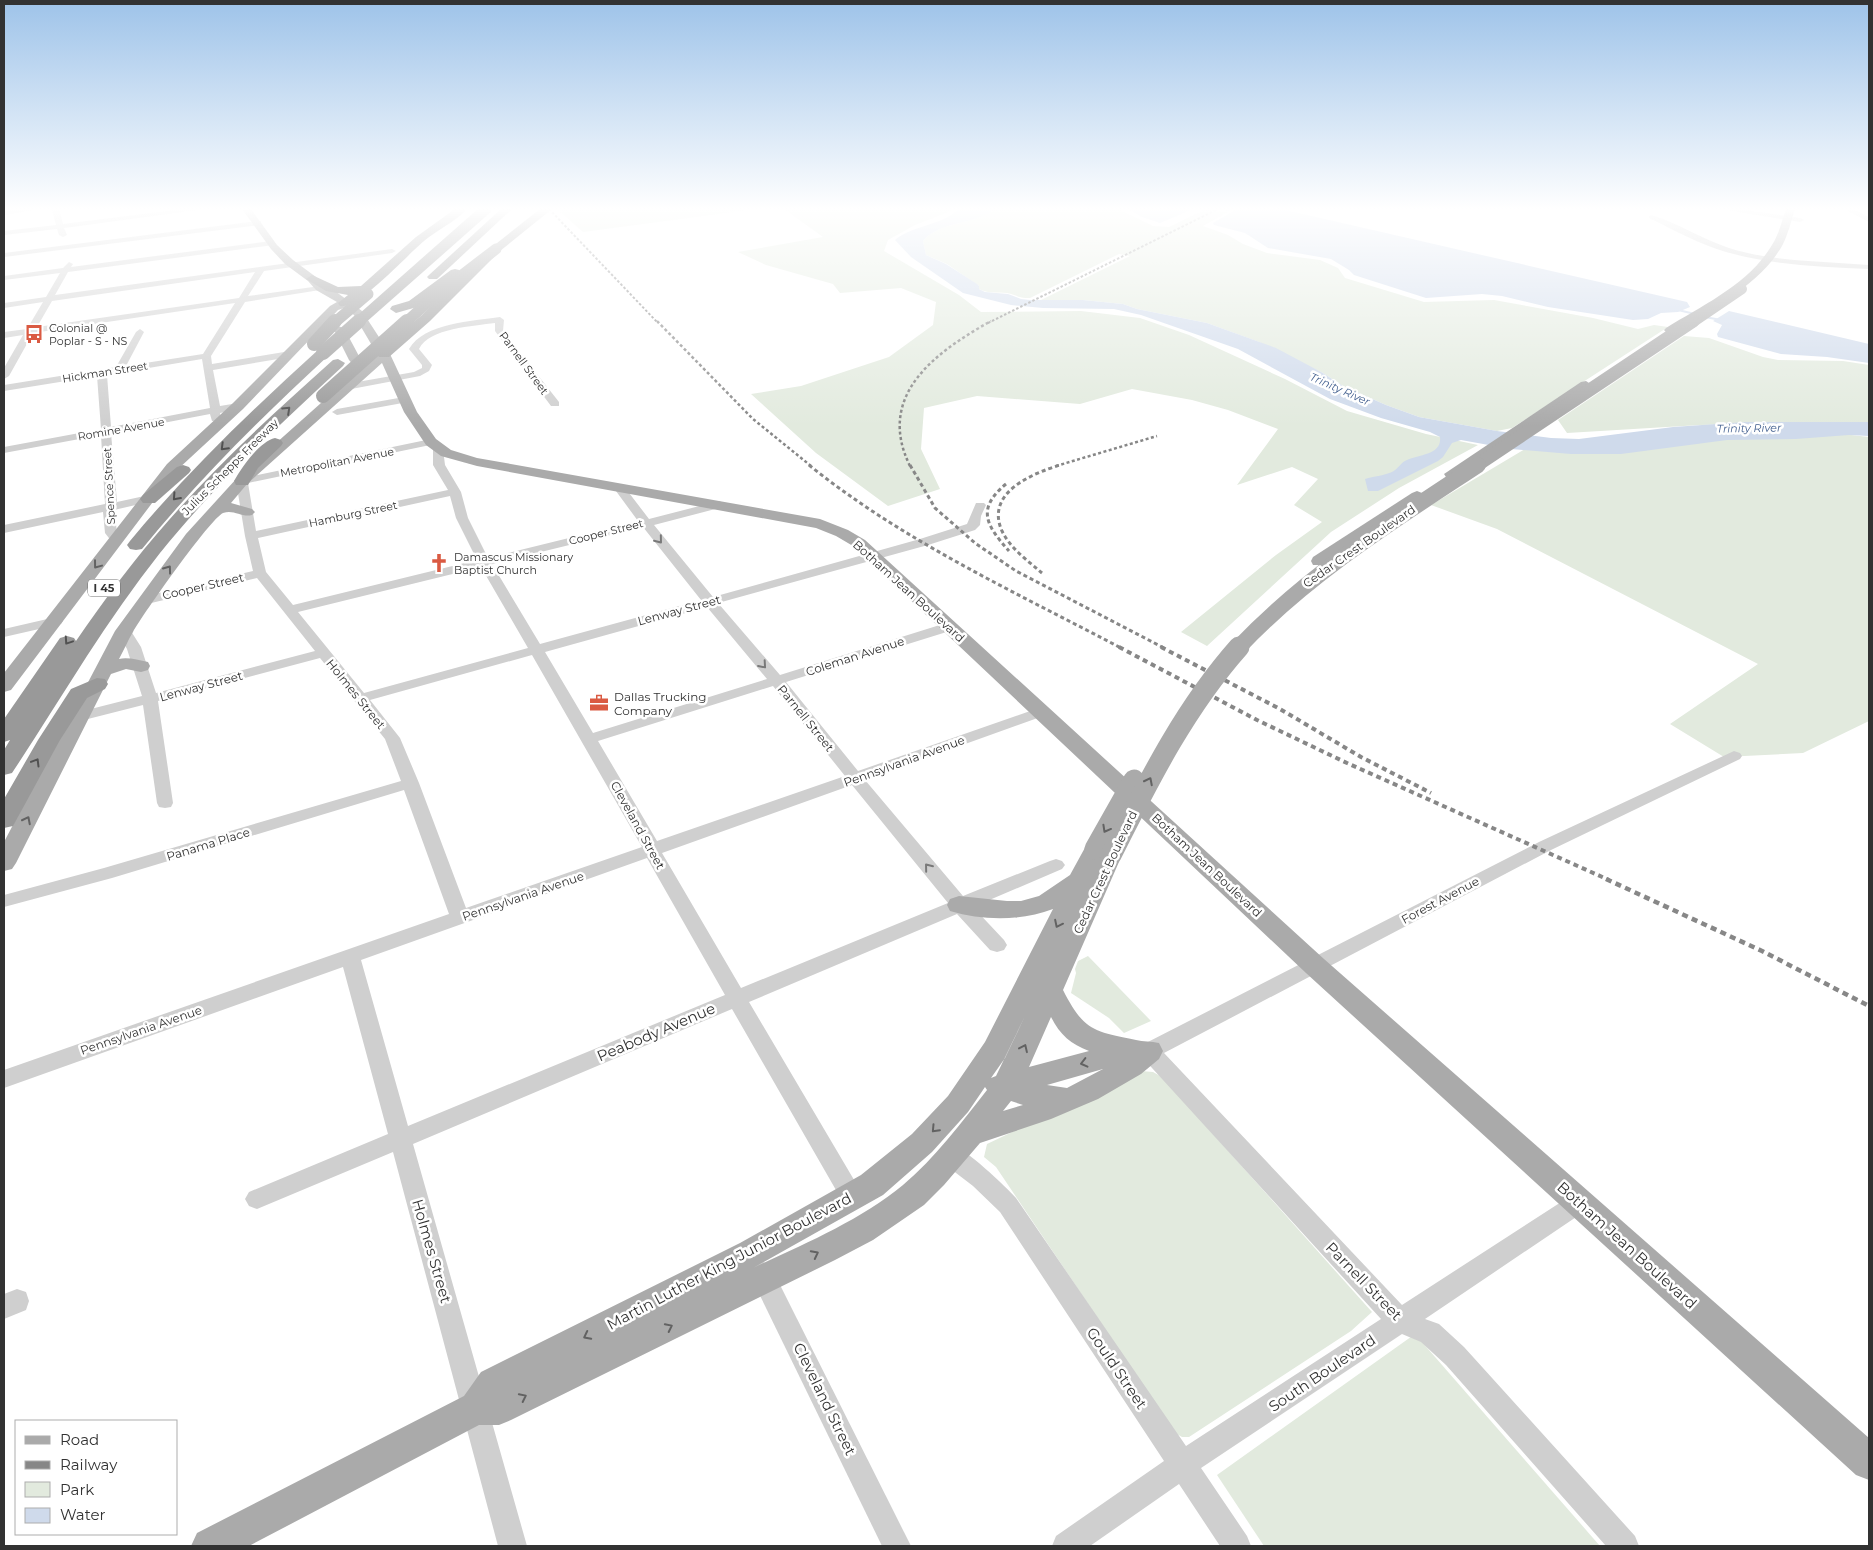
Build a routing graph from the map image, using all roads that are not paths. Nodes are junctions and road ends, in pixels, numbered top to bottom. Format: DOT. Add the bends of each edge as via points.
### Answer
graph roads {
  1 [pos="58,281"];
  2 [pos="173,281"];
  3 [pos="254,281"];
  4 [pos="374,281"];
  5 [pos="382,281"];
  6 [pos="394,281"];
  7 [pos="401,281"];
  8 [pos="427,281"];
  9 [pos="443,281"];
  10 [pos="454,281"];
  11 [pos="463,281"];
  12 [pos="1745,281"];
  13 [pos="1750,281"];
  14 [pos="316,283"];
  15 [pos="368,287"];
  16 [pos="1738,288"];
  17 [pos="48,299"];
  18 [pos="243,299"];
  19 [pos="4,305"];
  20 [pos="336,310"];
  21 [pos="389,316"];
  22 [pos="358,318"];
  23 [pos="314,330"];
  24 [pos="28,332"];
  25 [pos="140,332"];
  26 [pos="4,335"];
  27 [pos="318,350"];
  28 [pos="290,354"];
  29 [pos="206,356"];
  30 [pos="374,362"];
  31 [pos="208,368"];
  32 [pos="120,369"];
  33 [pos="6,371"];
  34 [pos="102,372"];
  35 [pos="394,378"];
  36 [pos="346,387"];
  37 [pos="4,388"];
  38 [pos="404,400"];
  39 [pos="555,404"];
  40 [pos="317,409"];
  41 [pos="337,412"];
  42 [pos="215,418"];
  43 [pos="106,432"];
  44 [pos="435,446"];
  45 [pos="4,450"];
  46 [pos="242,481"];
  47 [pos="619,487"];
  48 [pos="455,492"];
  49 [pos="149,499"];
  50 [pos="719,505"];
  51 [pos="980,505"];
  52 [pos="108,508"];
  53 [pos="213,512"];
  54 [pos="247,512"];
  55 [pos="645,523"];
  56 [pos="4,529"];
  57 [pos="251,536"];
  58 [pos="116,539"];
  59 [pos="874,557"];
  60 [pos="485,562"];
  61 [pos="260,573"];
  62 [pos="147,600"];
  63 [pos="709,602"];
  64 [pos="290,610"];
  65 [pos="56,621"];
  66 [pos="948,627"];
  67 [pos="124,631"];
  68 [pos="4,633"];
  69 [pos="537,649"];
  70 [pos="322,653"];
  71 [pos="140,666"];
  72 [pos="101,677"];
  73 [pos="777,681"];
  74 [pos="4,686"];
  75 [pos="362,698"];
  76 [pos="150,700"];
  77 [pos="1041,712"];
  78 [pos="80,716"];
  79 [pos="4,735"];
  80 [pos="589,739"];
  81 [pos="1734,756"];
  82 [pos="4,768"];
  83 [pos="855,778"];
  84 [pos="411,783"];
  85 [pos="164,803"];
  86 [pos="4,820"];
  87 [pos="653,851"];
  88 [pos="1103,852"];
  89 [pos="4,863"];
  90 [pos="1056,865"];
  91 [pos="1081,877"];
  92 [pos="4,901"];
  93 [pos="959,905"];
  94 [pos="460,918"];
  95 [pos="997,945"];
  96 [pos="350,956"];
  97 [pos="1316,966"];
  98 [pos="1050,991"];
  99 [pos="737,998"];
  100 [pos="995,1050"];
  101 [pos="1149,1051"];
  102 [pos="4,1079"];
  103 [pos="1004,1087"];
  104 [pos="967,1092"];
  105 [pos="1069,1098"];
  106 [pos="401,1139"];
  107 [pos="961,1145"];
  108 [pos="852,1196"];
  109 [pos="257,1199"];
  110 [pos="1580,1202"];
  111 [pos="758,1266"];
  112 [pos="1400,1321"];
  113 [pos="476,1408"];
  114 [pos="1869,1462"];
  115 [pos="1182,1466"];
  116 [pos="210,1546"];
  117 [pos="513,1546"];
  118 [pos="897,1546"];
  119 [pos="1066,1546"];
  120 [pos="1237,1546"];
  121 [pos="1625,1546"];
  1 -- 17 [label="street"];
  2 -- 17 [label="street"];
  3 -- 18 [label="street"];
  4 -- 15 [label="highway"];
  5 -- 27 [label="highway, bridge" via="337,319"];
  6 -- 22 [label="highway, bridge"];
  7 -- 22 [label="highway, Julius Schepps Freeway / I 45, bridge"];
  8 -- 21 [label="highway, Julius Schepps Freeway / I 45"];
  9 -- 21 [label="highway" via="413,304"];
  10 -- 40 [label="highway, bridge"];
  11 -- 30 [label="highway, bridge"];
  12 -- 16 [label="main road, Cedar Crest Boulevard"];
  13 -- 16 [label="main road, Cedar Crest Boulevard"];
  14 -- 15 [label="highway" via="339,292"];
  14 -- 18 [label="street"];
  14 -- 20 [label="main road" via="322,299"];
  15 -- 20 [label="highway"];
  16 -- 88 [label="main road, Cedar Crest Boulevard, bridge" via="1335,550 1262,607 1212,660 1176,709"];
  17 -- 19 [label="street"];
  17 -- 24 [label="street"];
  18 -- 24 [label="street"];
  18 -- 29 [label="street"];
  20 -- 22 [label="main road"];
  20 -- 23 [label="main road"];
  20 -- 30 [label="main road"];
  82 -- 21 [label="highway, Julius Schepps Freeway / I 45, one-way" via="106,613 161,541 230,464"];
  22 -- 27 [label="highway, Julius Schepps Freeway / I 45, bridge"];
  22 -- 30 [label="main road"];
  23 -- 28 [label="main road"];
  23 -- 30 [label="main road" via="340,330 356,360"];
  24 -- 26 [label="street"];
  24 -- 33 [label="street"];
  25 -- 32 [label="street"];
  27 -- 49 [label="highway" via="292,367"];
  27 -- 79 [label="highway, Julius Schepps Freeway / I 45, one-way" via="149,529"];
  28 -- 31 [label="street"];
  28 -- 42 [label="main road" via="238,406"];
  29 -- 31 [label="street"];
  29 -- 32 [label="street, Hickman Street"];
  30 -- 35 [label="main road" via="382,373"];
  30 -- 36 [label="main road, Julius Schepps Freeway"];
  31 -- 42 [label="street"];
  32 -- 34 [label="street, Hickman Street"];
  34 -- 37 [label="street, Hickman Street"];
  34 -- 43 [label="street, Spence Street"];
  35 -- 36 [label="street"];
  35 -- 38 [label="main road"];
  35 -- 39 [label="street, Parnell Street" via="426,369 414,349 419,340 448,328 500,320 499,332"];
  36 -- 40 [label="main road, Julius Schepps Freeway"];
  38 -- 41 [label="street"];
  38 -- 44 [label="main road"];
  40 -- 41 [label="main road"];
  40 -- 46 [label="main road, Julius Schepps Freeway"];
  40 -- 46 [label="highway" via="252,465"];
  42 -- 43 [label="street, Romine Avenue"];
  42 -- 49 [label="main road"];
  43 -- 45 [label="street, Romine Avenue"];
  43 -- 52 [label="street, Spence Street" via="111,504"];
  44 -- 46 [label="street, Metropolitan Avenue"];
  44 -- 47 [label="main road, Botham Jean Boulevard" via="478,462"];
  44 -- 48 [label="street, Cleveland Street" via="439,465"];
  46 -- 53 [label="main road, Julius Schepps Freeway"];
  46 -- 54 [label="street, Holmes Street"];
  47 -- 50 [label="main road, Botham Jean Boulevard"];
  47 -- 55 [label="street, Parnell Street"];
  48 -- 57 [label="street, Hamburg Street"];
  48 -- 60 [label="street, Cleveland Street" via="462,518"];
  49 -- 52 [label="street"];
  49 -- 58 [label="main road"];
  50 -- 55 [label="street, Cooper Street"];
  50 -- 59 [label="main road, Botham Jean Boulevard" via="820,524 842,533"];
  51 -- 59 [label="street, Lenway Street" via="971,527"];
  52 -- 56 [label="street"];
  52 -- 58 [label="street, Spence Street" via="111,534"];
  53 -- 54 [label="main road" via="232,508"];
  62 -- 53 [label="main road, Julius Schepps Freeway, one-way"];
  54 -- 57 [label="street, Holmes Street"];
  55 -- 60 [label="street, Cooper Street"];
  55 -- 63 [label="street, Parnell Street, one-way"];
  57 -- 61 [label="street, Holmes Street"];
  58 -- 65 [label="main road, one-way"];
  59 -- 63 [label="street, Lenway Street"];
  59 -- 66 [label="main road, Botham Jean Boulevard"];
  60 -- 64 [label="street, Cooper Street"];
  60 -- 69 [label="street, Cleveland Street"];
  61 -- 62 [label="street, Cooper Street"];
  61 -- 64 [label="street, Holmes Street"];
  62 -- 67 [label="main road, Julius Schepps Freeway"];
  63 -- 69 [label="street, Lenway Street"];
  63 -- 73 [label="street, Parnell Street, one-way"];
  64 -- 70 [label="street, Holmes Street"];
  65 -- 68 [label="street"];
  65 -- 74 [label="main road"];
  66 -- 73 [label="street, Coleman Avenue"];
  66 -- 77 [label="main road, Botham Jean Boulevard"];
  67 -- 71 [label="street"];
  67 -- 72 [label="main road, Julius Schepps Freeway"];
  69 -- 75 [label="street, Lenway Street"];
  69 -- 80 [label="street, Cleveland Street"];
  70 -- 75 [label="street, Holmes Street"];
  70 -- 76 [label="street, Lenway Street"];
  71 -- 72 [label="main road" via="125,662"];
  71 -- 76 [label="street"];
  72 -- 78 [label="main road, Julius Schepps Freeway"];
  86 -- 72 [label="highway, one-way" via="79,694"];
  73 -- 80 [label="street, Coleman Avenue"];
  73 -- 83 [label="street, Parnell Street"];
  75 -- 84 [label="street, Holmes Street" via="392,738"];
  76 -- 78 [label="street, Lenway Street"];
  76 -- 85 [label="street"];
  77 -- 83 [label="street, Pennsylvania Avenue"];
  77 -- 97 [label="main road, Botham Jean Boulevard"];
  89 -- 78 [label="main road, Julius Schepps Freeway, one-way"];
  80 -- 87 [label="street, Cleveland Street"];
  81 -- 97 [label="street, Forest Avenue" via="1544,846"];
  83 -- 87 [label="street, Pennsylvania Avenue"];
  93 -- 83 [label="street, Parnell Street, one-way"];
  84 -- 92 [label="street, Panama Place"];
  84 -- 94 [label="street, Holmes Street"];
  87 -- 94 [label="street, Pennsylvania Avenue"];
  87 -- 99 [label="street, Cleveland Street"];
  88 -- 91 [label="main road, Cedar Crest Boulevard"];
  88 -- 98 [label="main road, Cedar Crest Boulevard"];
  90 -- 93 [label="street, Peabody Avenue"];
  91 -- 93 [label="main road" via="1063,894 1038,906 1001,910"];
  91 -- 100 [label="main road, Cedar Crest Boulevard, one-way"];
  93 -- 95 [label="street, Parnell Street"];
  93 -- 99 [label="street, Peabody Avenue"];
  94 -- 96 [label="street, Pennsylvania Avenue"];
  96 -- 102 [label="street, Pennsylvania Avenue"];
  96 -- 106 [label="street, Holmes Street"];
  97 -- 101 [label="street, Forest Avenue"];
  97 -- 110 [label="main road, Botham Jean Boulevard"];
  98 -- 101 [label="main road" via="1062,1017 1084,1038 1100,1044"];
  103 -- 98 [label="main road, Cedar Crest Boulevard, one-way"];
  99 -- 106 [label="street, Peabody Avenue"];
  99 -- 108 [label="street, Cleveland Street"];
  100 -- 103 [label="main road"];
  100 -- 104 [label="main road, Cedar Crest Boulevard"];
  101 -- 103 [label="main road, one-way" via="1112,1056 1022,1079"];
  101 -- 105 [label="main road" via="1134,1065 1106,1082"];
  101 -- 112 [label="street, Parnell Street"];
  103 -- 104 [label="main road"];
  103 -- 105 [label="main road" via="1032,1096"];
  103 -- 107 [label="main road, Cedar Crest Boulevard"];
  104 -- 108 [label="main road, Martin Luther King Junior Boulevard, one-way" via="922,1144 872,1185"];
  105 -- 107 [label="main road" via="1006,1122"];
  106 -- 109 [label="street, Peabody Avenue"];
  106 -- 113 [label="street, Holmes Street"];
  111 -- 107 [label="main road, Martin Luther King Junior Boulevard, one-way" via="862,1230 913,1195"];
  107 -- 115 [label="street, Gould Street" via="1008,1205"];
  108 -- 111 [label="main road, Martin Luther King Junior Boulevard"];
  110 -- 112 [label="street, South Boulevard"];
  110 -- 114 [label="main road, Botham Jean Boulevard"];
  111 -- 113 [label="main road, Martin Luther King Junior Boulevard" via="500,1408"];
  111 -- 118 [label="street, Cleveland Street"];
  112 -- 115 [label="street, South Boulevard"];
  112 -- 121 [label="street, Parnell Street" via="1430,1333 1455,1356"];
  113 -- 116 [label="main road, Martin Luther King Junior Boulevard"];
  113 -- 117 [label="street, Holmes Street"];
  115 -- 119 [label="street, South Boulevard"];
  115 -- 120 [label="street, Gould Street"];
}
